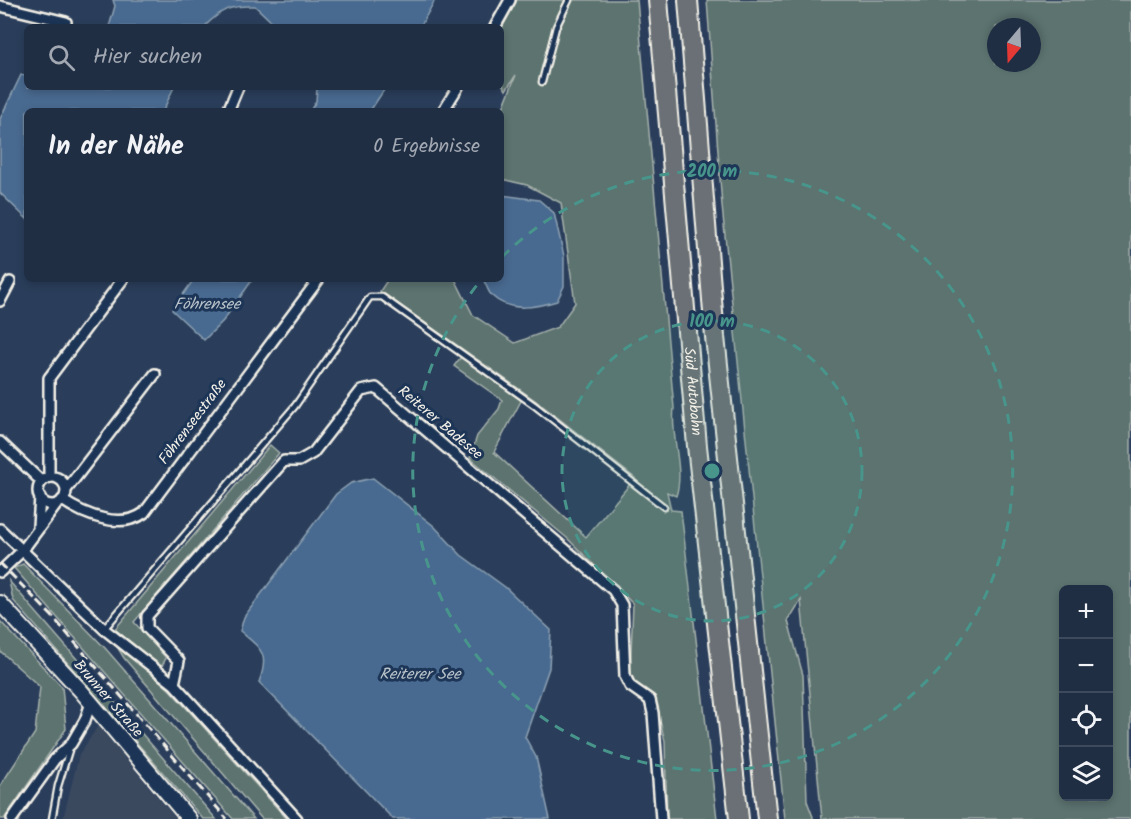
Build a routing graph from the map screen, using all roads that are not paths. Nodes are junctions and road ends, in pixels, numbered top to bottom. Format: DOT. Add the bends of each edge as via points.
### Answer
graph roads {
  1 [pos="510,0"];
  2 [pos="569,0"];
  3 [pos="658,0"];
  4 [pos="687,0"];
  5 [pos="0,6"];
  6 [pos="66,22"];
  7 [pos="497,24"];
  8 [pos="542,82"];
  9 [pos="236,90"];
  10 [pos="456,90"];
  11 [pos="229,108"];
  12 [pos="445,108"];
  13 [pos="10,282"];
  14 [pos="121,282"];
  15 [pos="318,282"];
  16 [pos="0,302"];
  17 [pos="155,374"];
  18 [pos="0,442"];
  19 [pos="45,479"];
  20 [pos="66,490"];
  21 [pos="40,497"];
  22 [pos="59,502"];
  23 [pos="664,507"];
  24 [pos="38,528"];
  25 [pos="0,529"];
  26 [pos="21,551"];
  27 [pos="0,572"];
  28 [pos="0,603"];
  29 [pos="104,629"];
  30 [pos="174,684"];
  31 [pos="91,703"];
  32 [pos="71,744"];
  33 [pos="12,819"];
  34 [pos="52,819"];
  35 [pos="189,819"];
  36 [pos="297,819"];
  37 [pos="661,819"];
  38 [pos="739,819"];
  39 [pos="767,819"];
  1 -- 7 [label="street"];
  2 -- 8 [label="lane" via="556,27"];
  3 -- 38 [label="highway, Süd Autobahn" via="697,446"];
  4 -- 39 [label="highway, Süd Autobahn" via="715,337"];
  5 -- 6 [label="street"];
  9 -- 11 [label="street"];
  10 -- 12 [label="street"];
  13 -- 16 [label="street"];
  14 -- 19 [label="street" via="49,378"];
  15 -- 22 [label="street, Föhrenseestraße" via="144,513 126,522 115,521"];
  17 -- 20 [label="street"];
  18 -- 19 [label="street"];
  19 -- 20 [label="street" via="62,481"];
  19 -- 21 [label="street" via="38,489"];
  20 -- 22 [label="street"];
  21 -- 22 [label="street" via="49,504"];
  21 -- 24 [label="street"];
  22 -- 24 [label="street"];
  23 -- 29 [label="lane" via="534,405 382,297 370,297 295,406"];
  24 -- 26 [label="street"];
  25 -- 26 [label="street"];
  26 -- 27 [label="street"];
  26 -- 29 [label="street"];
  28 -- 31 [label="main road, Brunner Straße"];
  29 -- 30 [label="street"];
  30 -- 36 [label="street"];
  30 -- 37 [label="street, Reiterer Badesee" via="179,661 147,628 147,616 284,461 299,460 313,453 361,391 376,388 613,590 622,605 625,676 630,686 650,700 654,713"];
  31 -- 32 [label="street"];
  31 -- 35 [label="main road, Brunner Straße"];
  32 -- 33 [label="street" via="55,759"];
  32 -- 34 [label="lane"];
}
